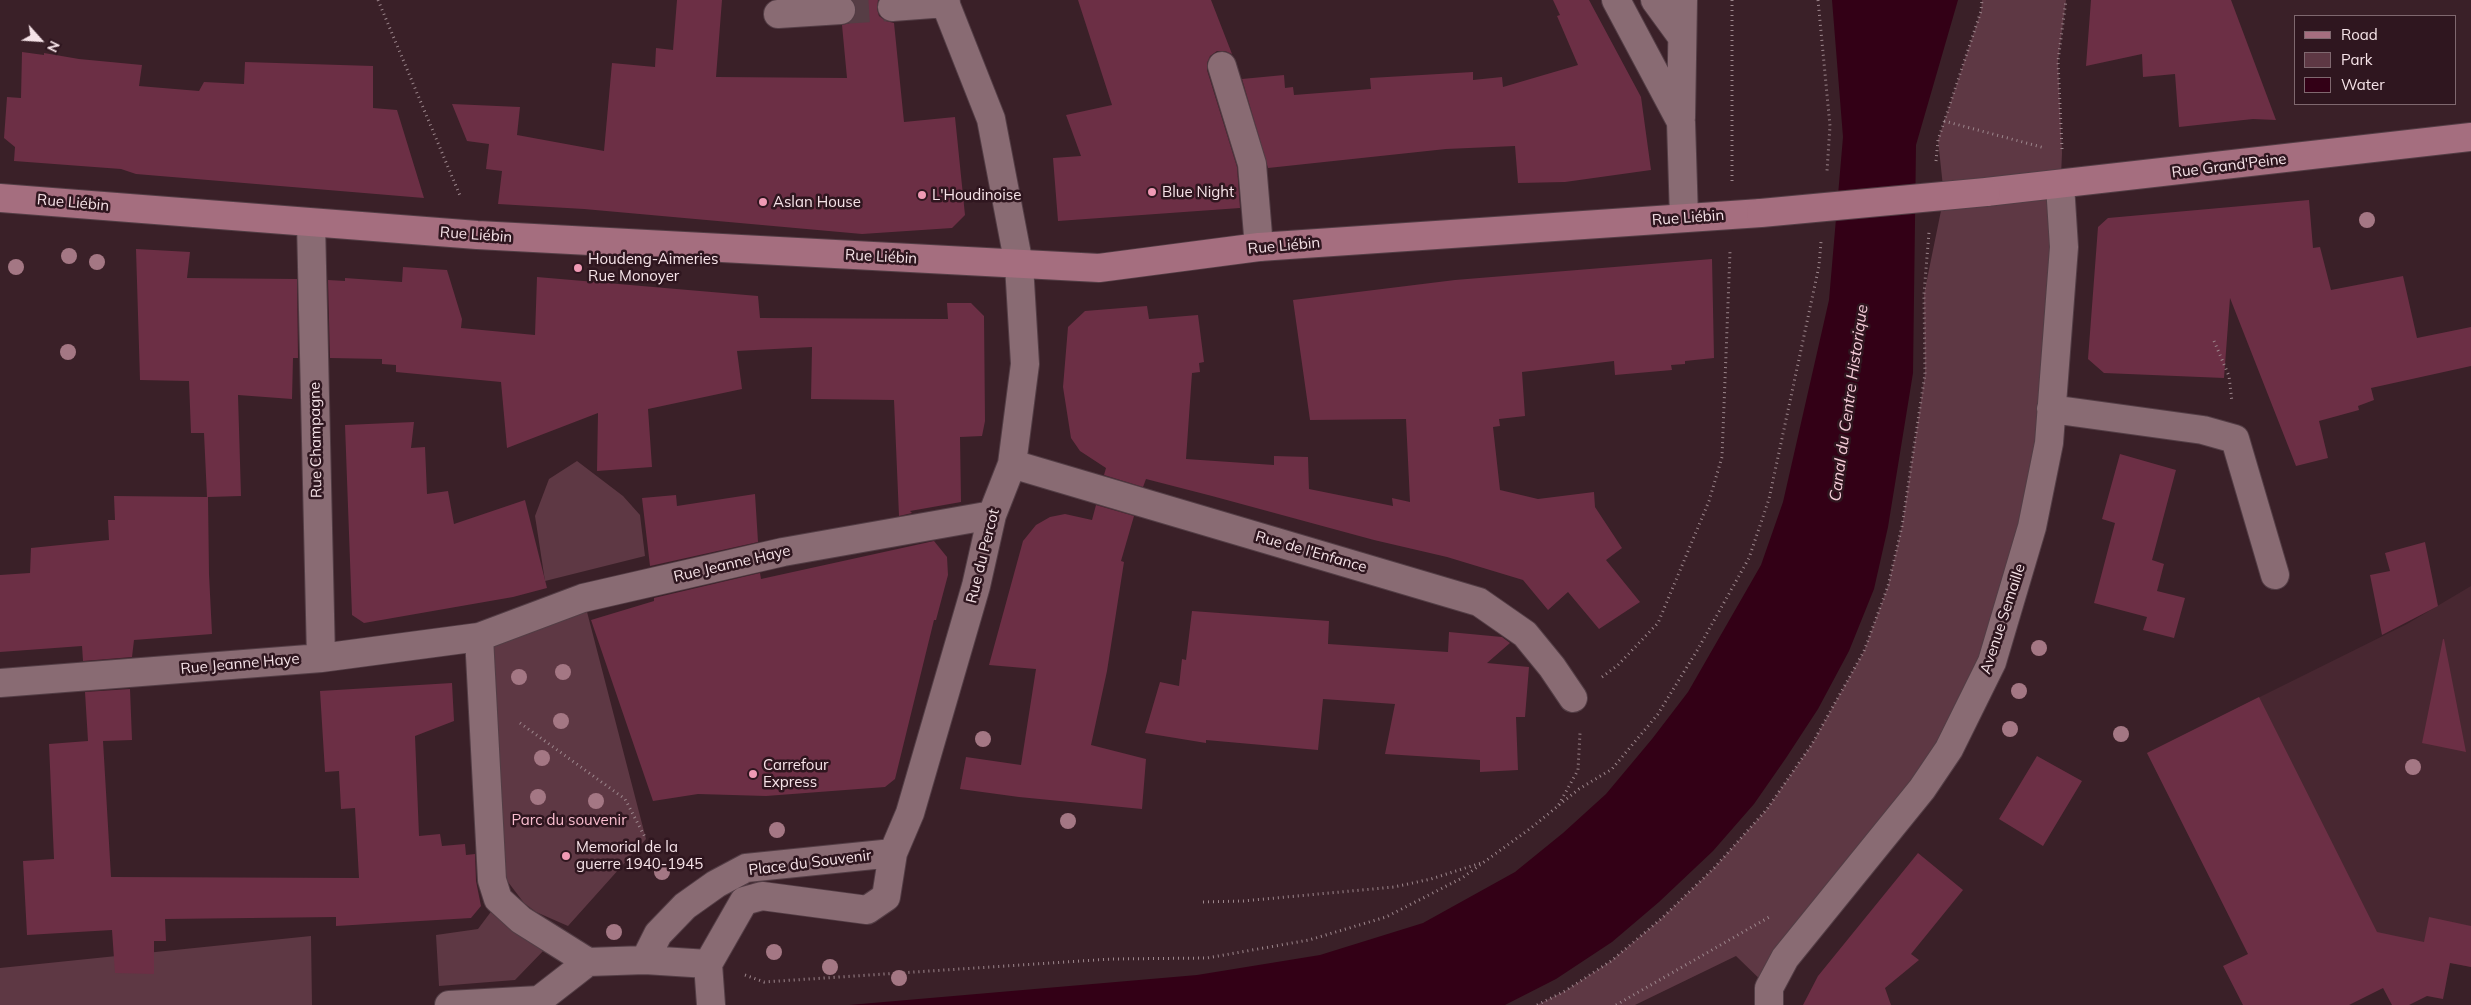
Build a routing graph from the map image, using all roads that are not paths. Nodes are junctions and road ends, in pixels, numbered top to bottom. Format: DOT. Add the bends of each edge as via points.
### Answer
graph roads {
  1 [pos="1616,0"];
  2 [pos="1655,0"];
  3 [pos="1683,0"];
  4 [pos="945,1"];
  5 [pos="892,7"];
  6 [pos="841,10"];
  7 [pos="778,14"];
  8 [pos="1682,37"];
  9 [pos="1222,66"];
  10 [pos="1681,122"];
  11 [pos="2471,137"];
  12 [pos="2060,185"];
  13 [pos="1986,192"];
  14 [pos="0,198"];
  15 [pos="1684,218"];
  16 [pos="312,223"];
  17 [pos="1259,247"];
  18 [pos="1019,265"];
  19 [pos="2051,409"];
  20 [pos="1012,464"];
  21 [pos="992,515"];
  22 [pos="2275,575"];
  23 [pos="478,637"];
  24 [pos="321,658"];
  25 [pos="0,683"];
  26 [pos="1574,698"];
  27 [pos="910,814"];
  28 [pos="893,853"];
  29 [pos="645,960"];
  30 [pos="588,962"];
  31 [pos="709,968"];
  32 [pos="1769,997"];
  33 [pos="448,1005"];
  34 [pos="711,1005"];
  1 -- 10 [label="street"];
  2 -- 8 [label="street"];
  3 -- 8 [label="street"];
  4 -- 5 [label="street"];
  4 -- 18 [label="street, Rue du Percot" via="991,119"];
  6 -- 7 [label="street"];
  8 -- 10 [label="street"];
  9 -- 17 [label="street" via="1252,164"];
  10 -- 15 [label="street"];
  11 -- 12 [label="main road, Rue Grand'Peine"];
  12 -- 13 [label="main road, Rue Grand'Peine"];
  12 -- 19 [label="street, Avenue Semaille" via="2064,247"];
  13 -- 15 [label="main road, Rue Liébin, bridge"];
  14 -- 16 [label="main road, Rue Liébin"];
  15 -- 17 [label="main road, Rue Liébin"];
  16 -- 18 [label="main road, Rue Liébin"];
  16 -- 24 [label="street, Rue Champagne"];
  17 -- 18 [label="main road, Rue Liébin" via="1100,268"];
  18 -- 20 [label="street, Rue du Percot" via="1025,364"];
  19 -- 22 [label="street" via="2203,430 2235,439"];
  19 -- 32 [label="street, Avenue Semaille" via="2049,443 2032,527 1992,662 1976,696 1949,749 1922,789 1785,958"];
  20 -- 21 [label="street, Rue du Percot"];
  20 -- 26 [label="street, Rue de l'Enfance" via="1479,602 1525,634"];
  21 -- 23 [label="street, Rue Jeanne Haye" via="782,552 583,598"];
  21 -- 27 [label="street, Rue du Percot" via="976,586"];
  23 -- 24 [label="street, Rue Jeanne Haye"];
  23 -- 30 [label="street" via="492,880 498,898 521,920"];
  24 -- 25 [label="street, Rue Jeanne Haye"];
  27 -- 28 [label="street, Place du Souvenir"];
  28 -- 29 [label="street, Place du Souvenir" via="746,868 685,906 658,934"];
  28 -- 31 [label="street, Place du Souvenir" via="886,897 867,910 762,896 744,901"];
  29 -- 30 [label="street"];
  29 -- 31 [label="street"];
  30 -- 33 [label="street" via="539,1000"];
  31 -- 34 [label="street"];
}
